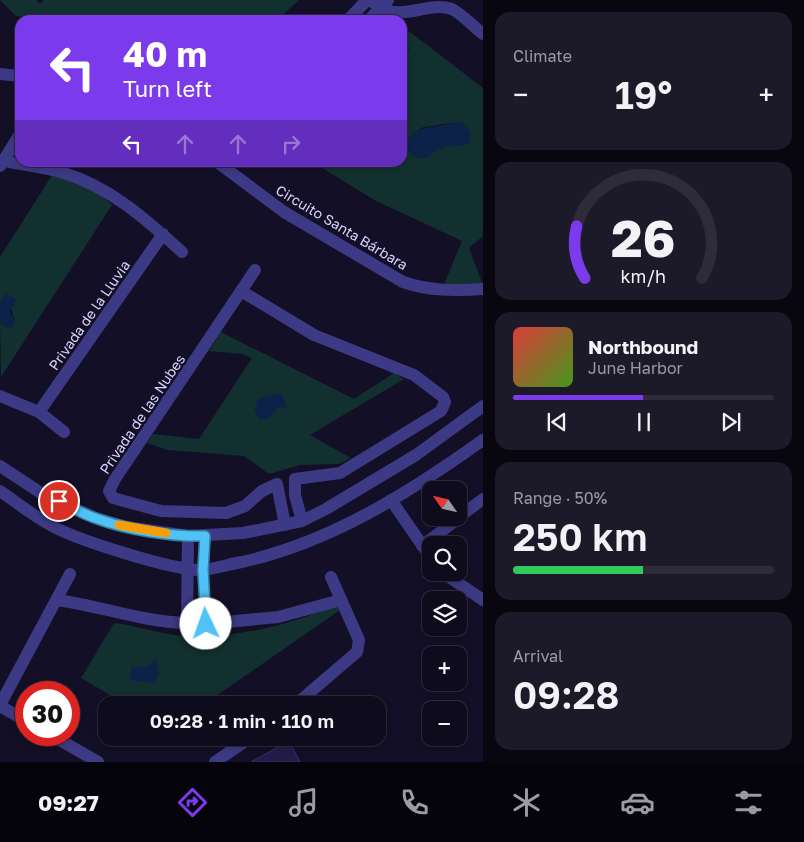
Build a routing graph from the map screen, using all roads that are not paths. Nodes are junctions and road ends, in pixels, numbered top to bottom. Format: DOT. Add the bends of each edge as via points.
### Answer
graph roads {
  1 [pos="368,0"];
  2 [pos="384,4"];
  3 [pos="353,15"];
  4 [pos="374,15"];
  5 [pos="483,34"];
  6 [pos="0,74"];
  7 [pos="15,76"];
  8 [pos="15,142"];
  9 [pos="2,164"];
  10 [pos="15,166"];
  11 [pos="23,167"];
  12 [pos="228,167"];
  13 [pos="163,234"];
  14 [pos="182,252"];
  15 [pos="256,270"];
  16 [pos="483,289"];
  17 [pos="240,291"];
  18 [pos="0,396"];
  19 [pos="483,406"];
  20 [pos="39,412"];
  21 [pos="64,432"];
  22 [pos="483,440"];
  23 [pos="0,466"];
  24 [pos="0,491"];
  25 [pos="483,499"];
  26 [pos="391,500"];
  27 [pos="468,510"];
  28 [pos="302,521"];
  29 [pos="285,525"];
  30 [pos="448,526"];
  31 [pos="188,536"];
  32 [pos="205,536"];
  33 [pos="435,536"];
  34 [pos="422,546"];
  35 [pos="187,569"];
  36 [pos="203,570"];
  37 [pos="70,574"];
  38 [pos="331,577"];
  39 [pos="455,581"];
  40 [pos="57,600"];
  41 [pos="341,600"];
  42 [pos="483,600"];
  43 [pos="306,696"];
  44 [pos="0,705"];
  45 [pos="15,714"];
  46 [pos="70,746"];
  47 [pos="238,746"];
  48 [pos="98,762"];
  49 [pos="215,762"];
  1 -- 2 [label="street"];
  1 -- 3 [label="street"];
  2 -- 4 [label="street"];
  2 -- 5 [label="street" via="393,12 436,6 451,9"];
  6 -- 7 [label="street"];
  8 -- 9 [label="street"];
  9 -- 10 [label="street"];
  11 -- 13 [label="street" via="64,173 93,185"];
  12 -- 16 [label="street, Circuito Santa Bárbara" via="284,212 402,282 422,288 456,291"];
  13 -- 14 [label="street"];
  13 -- 20 [label="street, Privada de la Lluvia"];
  15 -- 17 [label="street, Privada de las Nubes"];
  17 -- 28 [label="street" via="314,335 414,375 444,397 440,411 340,473 294,479"];
  17 -- 29 [label="street, Privada de las Nubes" via="110,491 113,498 161,511 226,513 245,506 262,491 278,484"];
  18 -- 20 [label="street"];
  19 -- 28 [label="street" via="416,455"];
  20 -- 21 [label="street"];
  22 -- 26 [label="street"];
  23 -- 31 [label="street" via="44,495 98,519"];
  24 -- 35 [label="street" via="63,532"];
  25 -- 27 [label="street"];
  26 -- 34 [label="street"];
  26 -- 36 [label="street" via="328,535 281,553"];
  28 -- 29 [label="street"];
  29 -- 32 [label="street"];
  30 -- 33 [label="street"];
  31 -- 32 [label="street"];
  31 -- 35 [label="street"];
  32 -- 36 [label="street"];
  35 -- 36 [label="street"];
  35 -- 40 [label="street" via="187,623 155,621"];
  36 -- 41 [label="street" via="206,624 278,617"];
  37 -- 40 [label="street"];
  38 -- 41 [label="street"];
  39 -- 42 [label="street"];
  40 -- 44 [label="street"];
  41 -- 43 [label="street" via="359,640 357,652"];
  44 -- 45 [label="street"];
  46 -- 48 [label="street"];
  47 -- 49 [label="street"];
}
